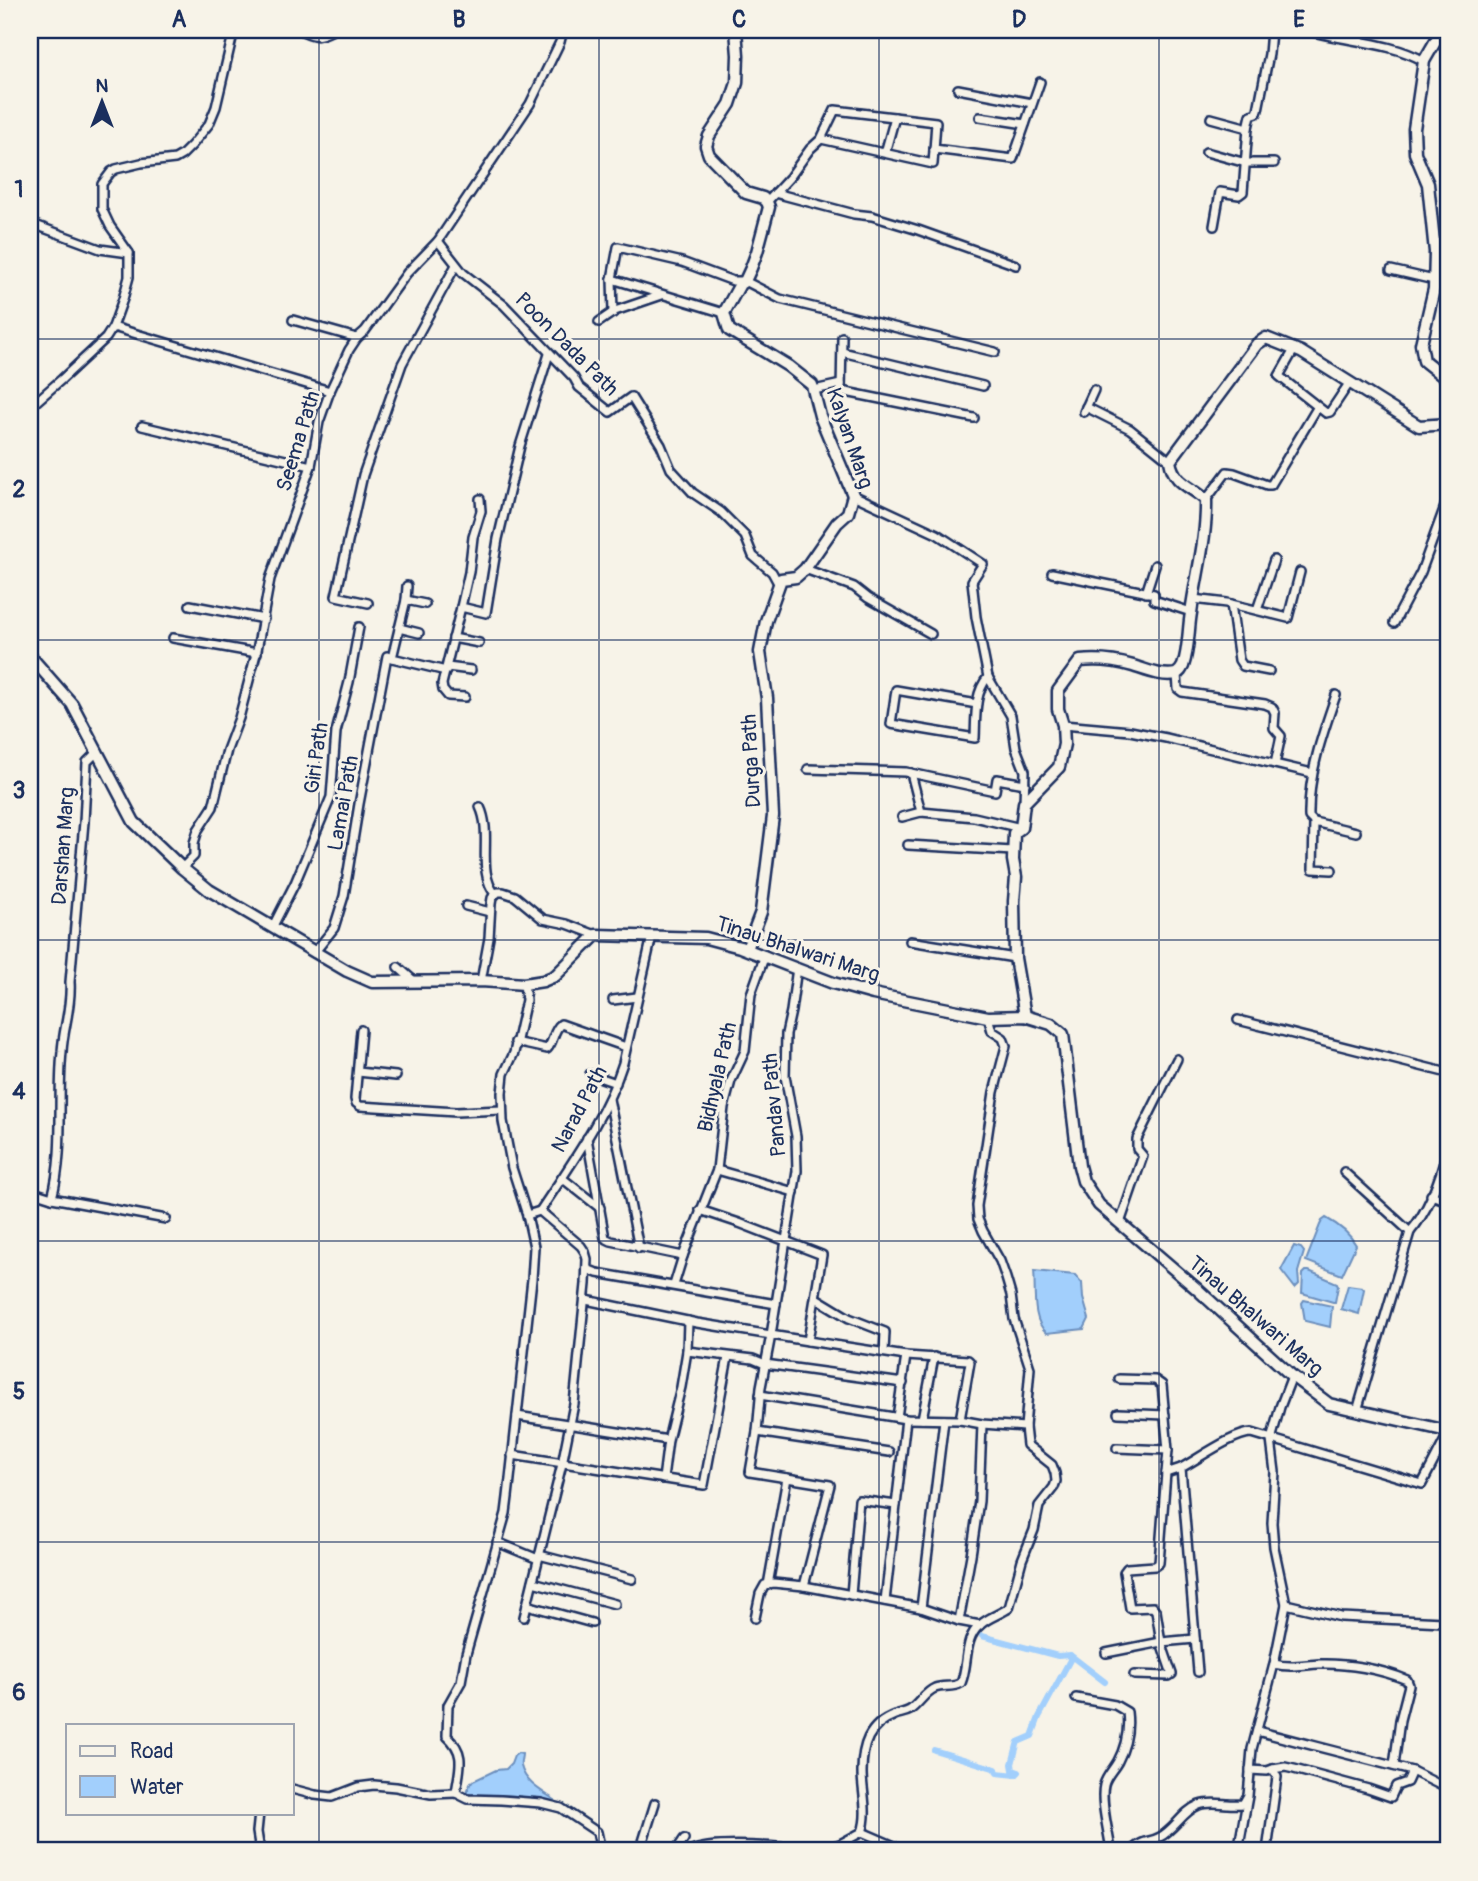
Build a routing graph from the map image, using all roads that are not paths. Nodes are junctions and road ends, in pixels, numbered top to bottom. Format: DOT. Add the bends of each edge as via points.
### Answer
graph roads {
  1 [pos="234,30"];
  2 [pos="300,30"];
  3 [pos="333,30"];
  4 [pos="562,30"];
  5 [pos="736,30"];
  6 [pos="1271,30"];
  7 [pos="1307,30"];
  8 [pos="1443,30"];
  9 [pos="1424,61"];
  10 [pos="1040,82"];
  11 [pos="958,89"];
  12 [pos="1032,103"];
  13 [pos="895,117"];
  14 [pos="980,117"];
  15 [pos="1211,118"];
  16 [pos="1025,124"];
  17 [pos="1248,128"];
  18 [pos="821,139"];
  19 [pos="934,149"];
  20 [pos="1206,152"];
  21 [pos="885,153"];
  22 [pos="1246,163"];
  23 [pos="1273,163"];
  24 [pos="775,193"];
  25 [pos="767,202"];
  26 [pos="30,223"];
  27 [pos="1214,226"];
  28 [pos="438,241"];
  29 [pos="129,253"];
  30 [pos="456,265"];
  31 [pos="1016,265"];
  32 [pos="1391,270"];
  33 [pos="612,279"];
  34 [pos="1434,280"];
  35 [pos="745,281"];
  36 [pos="1448,290"];
  37 [pos="662,295"];
  38 [pos="612,313"];
  39 [pos="724,313"];
  40 [pos="293,320"];
  41 [pos="599,322"];
  42 [pos="113,327"];
  43 [pos="842,337"];
  44 [pos="357,338"];
  45 [pos="1294,348"];
  46 [pos="842,352"];
  47 [pos="995,352"];
  48 [pos="549,354"];
  49 [pos="1448,380"];
  50 [pos="1350,382"];
  51 [pos="841,384"];
  52 [pos="983,386"];
  53 [pos="814,390"];
  54 [pos="1094,390"];
  55 [pos="330,391"];
  56 [pos="30,407"];
  57 [pos="1317,408"];
  58 [pos="974,418"];
  59 [pos="1448,424"];
  60 [pos="142,426"];
  61 [pos="1170,461"];
  62 [pos="311,466"];
  63 [pos="853,495"];
  64 [pos="1448,498"];
  65 [pos="480,499"];
  66 [pos="1206,500"];
  67 [pos="1274,560"];
  68 [pos="1155,565"];
  69 [pos="805,569"];
  70 [pos="1300,572"];
  71 [pos="1052,573"];
  72 [pos="778,583"];
  73 [pos="407,586"];
  74 [pos="1146,593"];
  75 [pos="1193,599"];
  76 [pos="406,600"];
  77 [pos="368,603"];
  78 [pos="425,604"];
  79 [pos="1231,604"];
  80 [pos="191,605"];
  81 [pos="461,607"];
  82 [pos="1257,610"];
  83 [pos="1191,612"];
  84 [pos="264,619"];
  85 [pos="1394,623"];
  86 [pos="359,627"];
  87 [pos="398,628"];
  88 [pos="419,633"];
  89 [pos="931,634"];
  90 [pos="173,638"];
  91 [pos="453,638"];
  92 [pos="480,643"];
  93 [pos="257,653"];
  94 [pos="30,656"];
  95 [pos="392,657"];
  96 [pos="446,669"];
  97 [pos="471,670"];
  98 [pos="1269,671"];
  99 [pos="1177,674"];
  100 [pos="988,677"];
  101 [pos="1336,695"];
  102 [pos="465,697"];
  103 [pos="977,704"];
  104 [pos="1063,725"];
  105 [pos="98,751"];
  106 [pos="1275,764"];
  107 [pos="808,769"];
  108 [pos="911,773"];
  109 [pos="1312,773"];
  110 [pos="1025,784"];
  111 [pos="1024,803"];
  112 [pos="480,807"];
  113 [pos="921,812"];
  114 [pos="902,817"];
  115 [pos="1314,822"];
  116 [pos="1021,828"];
  117 [pos="1356,832"];
  118 [pos="908,845"];
  119 [pos="1013,851"];
  120 [pos="183,868"];
  121 [pos="1332,870"];
  122 [pos="495,894"];
  123 [pos="466,906"];
  124 [pos="490,912"];
  125 [pos="273,926"];
  126 [pos="596,935"];
  127 [pos="652,936"];
  128 [pos="910,941"];
  129 [pos="747,949"];
  130 [pos="314,953"];
  131 [pos="765,955"];
  132 [pos="1015,958"];
  133 [pos="398,967"];
  134 [pos="797,968"];
  135 [pos="414,981"];
  136 [pos="481,981"];
  137 [pos="524,984"];
  138 [pos="636,997"];
  139 [pos="613,1000"];
  140 [pos="1025,1016"];
  141 [pos="988,1017"];
  142 [pos="1238,1020"];
  143 [pos="362,1030"];
  144 [pos="516,1042"];
  145 [pos="626,1047"];
  146 [pos="1177,1059"];
  147 [pos="358,1072"];
  148 [pos="1448,1073"];
  149 [pos="590,1074"];
  150 [pos="396,1076"];
  151 [pos="617,1083"];
  152 [pos="609,1100"];
  153 [pos="502,1110"];
  154 [pos="587,1137"];
  155 [pos="1448,1147"];
  156 [pos="717,1170"];
  157 [pos="1344,1172"];
  158 [pos="562,1178"];
  159 [pos="30,1191"];
  160 [pos="794,1192"];
  161 [pos="1431,1195"];
  162 [pos="52,1198"];
  163 [pos="1448,1201"];
  164 [pos="600,1209"];
  165 [pos="540,1210"];
  166 [pos="700,1210"];
  167 [pos="527,1215"];
  168 [pos="166,1219"];
  169 [pos="1120,1223"];
  170 [pos="1410,1232"];
  171 [pos="785,1240"];
  172 [pos="639,1248"];
  173 [pos="683,1256"];
  174 [pos="587,1269"];
  175 [pos="674,1285"];
  176 [pos="816,1298"];
  177 [pos="586,1300"];
  178 [pos="776,1304"];
  179 [pos="688,1321"];
  180 [pos="771,1335"];
  181 [pos="808,1342"];
  182 [pos="687,1351"];
  183 [pos="884,1352"];
  184 [pos="906,1356"];
  185 [pos="728,1357"];
  186 [pos="934,1357"];
  187 [pos="765,1364"];
  188 [pos="1292,1376"];
  189 [pos="1119,1379"];
  190 [pos="904,1383"];
  191 [pos="760,1395"];
  192 [pos="1357,1411"];
  193 [pos="1118,1413"];
  194 [pos="1165,1415"];
  195 [pos="517,1416"];
  196 [pos="897,1417"];
  197 [pos="1448,1417"];
  198 [pos="906,1419"];
  199 [pos="922,1419"];
  200 [pos="944,1420"];
  201 [pos="960,1420"];
  202 [pos="982,1424"];
  203 [pos="570,1426"];
  204 [pos="1025,1427"];
  205 [pos="757,1432"];
  206 [pos="1446,1433"];
  207 [pos="668,1440"];
  208 [pos="1271,1440"];
  209 [pos="1117,1448"];
  210 [pos="1168,1450"];
  211 [pos="889,1452"];
  212 [pos="512,1455"];
  213 [pos="562,1464"];
  214 [pos="1181,1468"];
  215 [pos="1166,1473"];
  216 [pos="788,1478"];
  217 [pos="663,1479"];
  218 [pos="896,1505"];
  219 [pos="497,1542"];
  220 [pos="539,1557"];
  221 [pos="632,1579"];
  222 [pos="533,1582"];
  223 [pos="768,1585"];
  224 [pos="804,1586"];
  225 [pos="851,1595"];
  226 [pos="885,1601"];
  227 [pos="615,1604"];
  228 [pos="1286,1604"];
  229 [pos="527,1605"];
  230 [pos="921,1608"];
  231 [pos="524,1617"];
  232 [pos="755,1618"];
  233 [pos="958,1621"];
  234 [pos="592,1623"];
  235 [pos="1448,1624"];
  236 [pos="980,1625"];
  237 [pos="1195,1639"];
  238 [pos="1161,1642"];
  239 [pos="1107,1653"];
  240 [pos="1274,1664"];
  241 [pos="1198,1672"];
  242 [pos="1134,1675"];
  243 [pos="1076,1698"];
  244 [pos="1257,1731"];
  245 [pos="1394,1766"];
  246 [pos="1273,1769"];
  247 [pos="1250,1770"];
  248 [pos="1412,1771"];
  249 [pos="294,1789"];
  250 [pos="1448,1789"];
  251 [pos="456,1793"];
  252 [pos="1248,1796"];
  253 [pos="655,1803"];
  254 [pos="259,1814"];
  255 [pos="862,1832"];
  256 [pos="684,1839"];
  257 [pos="837,1848"];
  258 [pos="260,1851"];
  259 [pos="601,1851"];
  260 [pos="640,1851"];
  261 [pos="676,1851"];
  262 [pos="692,1851"];
  263 [pos="813,1851"];
  264 [pos="821,1851"];
  265 [pos="913,1851"];
  266 [pos="1111,1851"];
  267 [pos="1131,1851"];
  268 [pos="1238,1851"];
  269 [pos="1267,1851"];
  1 -- 29 [label="street" via="216,107 192,145 175,159 111,172 102,184 102,209"];
  2 -- 3 [label="street" via="315,37"];
  4 -- 28 [label="street, Seema Path" via="530,104"];
  5 -- 25 [label="street" via="737,83 706,146 709,155 747,193"];
  6 -- 17 [label="street" via="1258,110 1251,115"];
  7 -- 9 [label="street" via="1410,53"];
  8 -- 9 [label="street"];
  9 -- 34 [label="street" via="1415,153 1428,184"];
  10 -- 12 [label="street"];
  11 -- 12 [label="street"];
  12 -- 16 [label="street"];
  13 -- 18 [label="street" via="835,110"];
  13 -- 19 [label="street" via="936,122"];
  13 -- 21 [label="street"];
  14 -- 16 [label="street"];
  15 -- 17 [label="street"];
  16 -- 19 [label="street" via="1013,159"];
  17 -- 22 [label="street"];
  18 -- 21 [label="street"];
  18 -- 24 [label="street"];
  19 -- 21 [label="street" via="933,163"];
  20 -- 22 [label="street"];
  22 -- 23 [label="street"];
  22 -- 27 [label="street" via="1241,194 1218,195"];
  24 -- 25 [label="street"];
  24 -- 31 [label="street" via="872,216"];
  25 -- 35 [label="street" via="757,253"];
  26 -- 29 [label="street" via="100,249"];
  28 -- 30 [label="street, Poon Dada Path"];
  28 -- 44 [label="street, Seema Path"];
  29 -- 42 [label="street" via="129,277"];
  30 -- 48 [label="street, Poon Dada Path" via="505,305"];
  30 -- 77 [label="street" via="402,364 363,475 336,596"];
  32 -- 34 [label="street"];
  33 -- 35 [label="street" via="618,247"];
  33 -- 37 [label="street"];
  33 -- 38 [label="street"];
  34 -- 36 [label="street"];
  34 -- 49 [label="street" via="1421,344 1424,361"];
  35 -- 39 [label="street"];
  35 -- 47 [label="street" via="780,299"];
  37 -- 38 [label="street"];
  37 -- 39 [label="street"];
  38 -- 41 [label="street"];
  39 -- 53 [label="street, Kalyan Marg" via="729,330 788,366"];
  40 -- 44 [label="street"];
  42 -- 55 [label="street"];
  42 -- 56 [label="street"];
  43 -- 46 [label="street"];
  44 -- 55 [label="street, Seema Path"];
  45 -- 50 [label="street"];
  45 -- 57 [label="street" via="1279,376"];
  45 -- 61 [label="street" via="1266,338 1257,344"];
  46 -- 51 [label="street"];
  46 -- 52 [label="street"];
  48 -- 72 [label="street, Poon Dada Path" via="610,412 631,397 671,469 745,537 753,556"];
  48 -- 81 [label="street" via="520,446 486,614"];
  50 -- 57 [label="street" via="1330,412"];
  50 -- 59 [label="street" via="1419,426"];
  51 -- 53 [label="street"];
  51 -- 58 [label="street" via="841,391"];
  53 -- 63 [label="street, Kalyan Marg"];
  54 -- 61 [label="street" via="1085,410 1130,429"];
  55 -- 62 [label="street, Seema Path"];
  57 -- 66 [label="street" via="1272,485 1227,472"];
  60 -- 62 [label="street"];
  61 -- 66 [label="street" via="1172,472"];
  62 -- 84 [label="street, Seema Path" via="270,579"];
  63 -- 69 [label="street, Kalyan Marg" via="849,513"];
  63 -- 100 [label="street" via="937,534 983,564 972,581"];
  64 -- 85 [label="street" via="1421,572"];
  65 -- 81 [label="street"];
  66 -- 75 [label="street" via="1207,522"];
  67 -- 82 [label="street"];
  68 -- 74 [label="street"];
  69 -- 72 [label="street, Kalyan Marg"];
  69 -- 89 [label="street" via="854,587"];
  70 -- 82 [label="street" via="1289,618"];
  71 -- 74 [label="street"];
  72 -- 129 [label="street, Durga Path" via="760,652 773,816 761,912"];
  73 -- 76 [label="street, Lamai Path"];
  74 -- 83 [label="street"];
  75 -- 79 [label="street"];
  75 -- 83 [label="street"];
  76 -- 78 [label="street"];
  76 -- 87 [label="street, Lamai Path"];
  79 -- 82 [label="street"];
  79 -- 98 [label="street" via="1239,660 1243,666"];
  80 -- 84 [label="street"];
  81 -- 91 [label="street"];
  83 -- 99 [label="street" via="1187,648"];
  84 -- 93 [label="street, Seema Path"];
  86 -- 125 [label="street, Giri Path" via="335,732 331,797"];
  87 -- 88 [label="street"];
  87 -- 95 [label="street, Lamai Path"];
  90 -- 93 [label="street"];
  91 -- 92 [label="street"];
  91 -- 96 [label="street"];
  93 -- 120 [label="street, Seema Path" via="213,807 198,830 194,856"];
  94 -- 105 [label="street" via="72,704"];
  95 -- 96 [label="street"];
  95 -- 130 [label="street, Lamai Path" via="387,656 344,896 334,928"];
  96 -- 97 [label="street"];
  96 -- 102 [label="street" via="443,690 448,696"];
  99 -- 104 [label="street" via="1108,661 1080,661 1058,691"];
  99 -- 106 [label="street" via="1181,692 1272,707 1274,728 1281,738"];
  100 -- 103 [label="street"];
  100 -- 110 [label="street" via="1011,716"];
  101 -- 109 [label="street"];
  103 -- 103 [label="street" via="975,738 891,724 896,690"];
  104 -- 106 [label="street" via="1130,731"];
  104 -- 111 [label="street" via="1059,767"];
  105 -- 120 [label="street" via="134,822"];
  105 -- 162 [label="street, Darshan Marg" via="86,762 71,994 59,1091 59,1158"];
  106 -- 109 [label="street"];
  107 -- 108 [label="street"];
  108 -- 110 [label="street" via="995,790 997,779"];
  108 -- 113 [label="street"];
  109 -- 115 [label="street" via="1309,813"];
  110 -- 111 [label="street"];
  111 -- 116 [label="street"];
  112 -- 122 [label="street" via="487,882"];
  113 -- 114 [label="street"];
  113 -- 116 [label="street"];
  115 -- 117 [label="street"];
  115 -- 121 [label="street" via="1313,869"];
  116 -- 119 [label="street" via="1014,834"];
  118 -- 119 [label="street"];
  119 -- 132 [label="street"];
  120 -- 125 [label="street" via="209,890"];
  122 -- 124 [label="street"];
  122 -- 126 [label="street" via="510,894 543,919"];
  123 -- 124 [label="street"];
  124 -- 136 [label="street"];
  125 -- 130 [label="street"];
  126 -- 127 [label="street, Tinau Bhalwari Marg"];
  126 -- 137 [label="street" via="555,976"];
  127 -- 129 [label="street, Tinau Bhalwari Marg" via="706,938"];
  127 -- 138 [label="street, Narad Path"];
  128 -- 132 [label="street"];
  129 -- 131 [label="street, Tinau Bhalwari Marg"];
  130 -- 135 [label="street" via="372,982"];
  131 -- 134 [label="street, Tinau Bhalwari Marg"];
  131 -- 156 [label="street, Bidhyala Path" via="751,994 745,1051 724,1107"];
  132 -- 140 [label="street"];
  133 -- 135 [label="street"];
  134 -- 141 [label="street, Tinau Bhalwari Marg" via="873,994"];
  134 -- 160 [label="street, Pandav Path" via="786,1034 785,1076 796,1136"];
  135 -- 136 [label="street"];
  136 -- 137 [label="street"];
  137 -- 144 [label="street" via="526,1000"];
  138 -- 139 [label="street"];
  138 -- 145 [label="street, Narad Path"];
  140 -- 141 [label="street, Tinau Bhalwari Marg"];
  140 -- 169 [label="street, Tinau Bhalwari Marg" via="1051,1024 1063,1034 1083,1181 1099,1205"];
  141 -- 204 [label="street" via="992,1031 1006,1046 991,1106 978,1219 1006,1278 1030,1368"];
  142 -- 148 [label="street"];
  143 -- 147 [label="street"];
  144 -- 145 [label="street" via="547,1049 561,1024"];
  144 -- 153 [label="street" via="504,1074"];
  145 -- 151 [label="street, Narad Path"];
  146 -- 169 [label="street" via="1137,1139 1143,1156"];
  147 -- 150 [label="street"];
  147 -- 153 [label="street" via="355,1099 360,1106"];
  149 -- 151 [label="street"];
  151 -- 152 [label="street, Narad Path"];
  152 -- 154 [label="street, Narad Path"];
  152 -- 172 [label="street"];
  153 -- 167 [label="street" via="512,1168"];
  154 -- 158 [label="street, Narad Path"];
  154 -- 164 [label="street"];
  155 -- 161 [label="street"];
  156 -- 160 [label="street"];
  156 -- 166 [label="street, Bidhyala Path"];
  157 -- 170 [label="street"];
  158 -- 164 [label="street"];
  158 -- 165 [label="street, Narad Path"];
  159 -- 162 [label="street"];
  160 -- 171 [label="street, Pandav Path"];
  161 -- 163 [label="street"];
  161 -- 170 [label="street"];
  162 -- 168 [label="street"];
  164 -- 172 [label="street" via="607,1240"];
  165 -- 167 [label="street"];
  165 -- 174 [label="street" via="581,1246"];
  166 -- 171 [label="street"];
  166 -- 173 [label="street, Bidhyala Path"];
  167 -- 195 [label="street" via="534,1247"];
  169 -- 188 [label="street, Tinau Bhalwari Marg"];
  170 -- 192 [label="street"];
  171 -- 176 [label="street" via="822,1255"];
  171 -- 178 [label="street, Pandav Path"];
  172 -- 173 [label="street"];
  173 -- 175 [label="street, Bidhyala Path"];
  174 -- 175 [label="street"];
  174 -- 177 [label="street"];
  175 -- 178 [label="street"];
  176 -- 181 [label="street"];
  176 -- 183 [label="street" via="885,1332"];
  177 -- 179 [label="street"];
  177 -- 203 [label="street"];
  178 -- 180 [label="street, Pandav Path"];
  179 -- 180 [label="street"];
  179 -- 182 [label="street"];
  180 -- 181 [label="street"];
  180 -- 187 [label="street, Pandav Path"];
  181 -- 183 [label="street"];
  182 -- 185 [label="street"];
  182 -- 207 [label="street"];
  183 -- 184 [label="street"];
  184 -- 186 [label="street"];
  184 -- 190 [label="street"];
  185 -- 187 [label="street"];
  185 -- 217 [label="street" via="704,1485"];
  186 -- 199 [label="street"];
  186 -- 201 [label="street" via="970,1361"];
  187 -- 190 [label="street"];
  187 -- 191 [label="street, Pandav Path"];
  188 -- 192 [label="street, Tinau Bhalwari Marg" via="1329,1404"];
  188 -- 208 [label="street"];
  189 -- 194 [label="street" via="1160,1383"];
  190 -- 196 [label="street"];
  191 -- 196 [label="street"];
  191 -- 205 [label="street, Pandav Path"];
  192 -- 206 [label="street, Tinau Bhalwari Marg"];
  193 -- 194 [label="street"];
  194 -- 210 [label="street"];
  195 -- 203 [label="street"];
  195 -- 212 [label="street"];
  196 -- 198 [label="street"];
  197 -- 206 [label="street"];
  198 -- 199 [label="street"];
  198 -- 218 [label="street"];
  199 -- 200 [label="street"];
  200 -- 201 [label="street"];
  200 -- 230 [label="street"];
  201 -- 202 [label="street"];
  202 -- 204 [label="street"];
  202 -- 233 [label="street" via="979,1501"];
  203 -- 207 [label="street"];
  203 -- 213 [label="street"];
  204 -- 236 [label="street" via="1027,1445 1052,1465 1054,1487 1039,1506 1009,1608"];
  205 -- 211 [label="street"];
  205 -- 216 [label="street, Pandav Path" via="750,1472"];
  206 -- 208 [label="street" via="1422,1484"];
  207 -- 217 [label="street"];
  208 -- 214 [label="street" via="1246,1433"];
  208 -- 228 [label="street" via="1274,1547"];
  209 -- 210 [label="street"];
  210 -- 215 [label="street"];
  212 -- 213 [label="street"];
  212 -- 219 [label="street" via="507,1505"];
  213 -- 217 [label="street"];
  213 -- 220 [label="street"];
  214 -- 215 [label="street"];
  214 -- 237 [label="street"];
  215 -- 238 [label="street" via="1158,1563 1124,1572 1130,1608 1155,1609"];
  216 -- 223 [label="street"];
  216 -- 224 [label="street" via="830,1485"];
  218 -- 225 [label="street" via="859,1500"];
  218 -- 226 [label="street"];
  219 -- 220 [label="street"];
  219 -- 251 [label="street" via="461,1682 448,1705 447,1736 461,1754"];
  220 -- 221 [label="street"];
  220 -- 222 [label="street"];
  222 -- 227 [label="street"];
  222 -- 229 [label="street"];
  223 -- 224 [label="street"];
  223 -- 232 [label="street" via="760,1594"];
  224 -- 225 [label="street"];
  225 -- 226 [label="street"];
  226 -- 230 [label="street"];
  228 -- 235 [label="street" via="1341,1617"];
  228 -- 240 [label="street"];
  229 -- 231 [label="street"];
  229 -- 234 [label="street"];
  230 -- 233 [label="street"];
  233 -- 236 [label="street"];
  236 -- 255 [label="street" via="969,1643 961,1683 933,1689 908,1712 893,1715 868,1735 863,1749 866,1814"];
  237 -- 238 [label="street"];
  237 -- 241 [label="street"];
  238 -- 239 [label="street"];
  238 -- 242 [label="street" via="1171,1675"];
  240 -- 244 [label="street"];
  240 -- 245 [label="street" via="1336,1664 1408,1680"];
  243 -- 266 [label="street" via="1115,1705 1127,1712 1122,1751 1104,1785"];
  244 -- 245 [label="street"];
  244 -- 247 [label="street"];
  245 -- 248 [label="street"];
  246 -- 247 [label="street"];
  246 -- 248 [label="street" via="1294,1769 1391,1797"];
  246 -- 269 [label="street" via="1277,1777"];
  247 -- 252 [label="street"];
  248 -- 250 [label="street"];
  249 -- 251 [label="street" via="332,1797 374,1785"];
  251 -- 259 [label="street" via="468,1799 561,1808 597,1832"];
  252 -- 267 [label="street" via="1243,1804 1198,1805 1158,1839 1140,1842"];
  252 -- 268 [label="street"];
  253 -- 260 [label="street"];
  254 -- 258 [label="street"];
  255 -- 257 [label="street"];
  255 -- 265 [label="street"];
  256 -- 261 [label="street"];
  257 -- 264 [label="street"];
  262 -- 263 [label="street" via="744,1846"];
}
